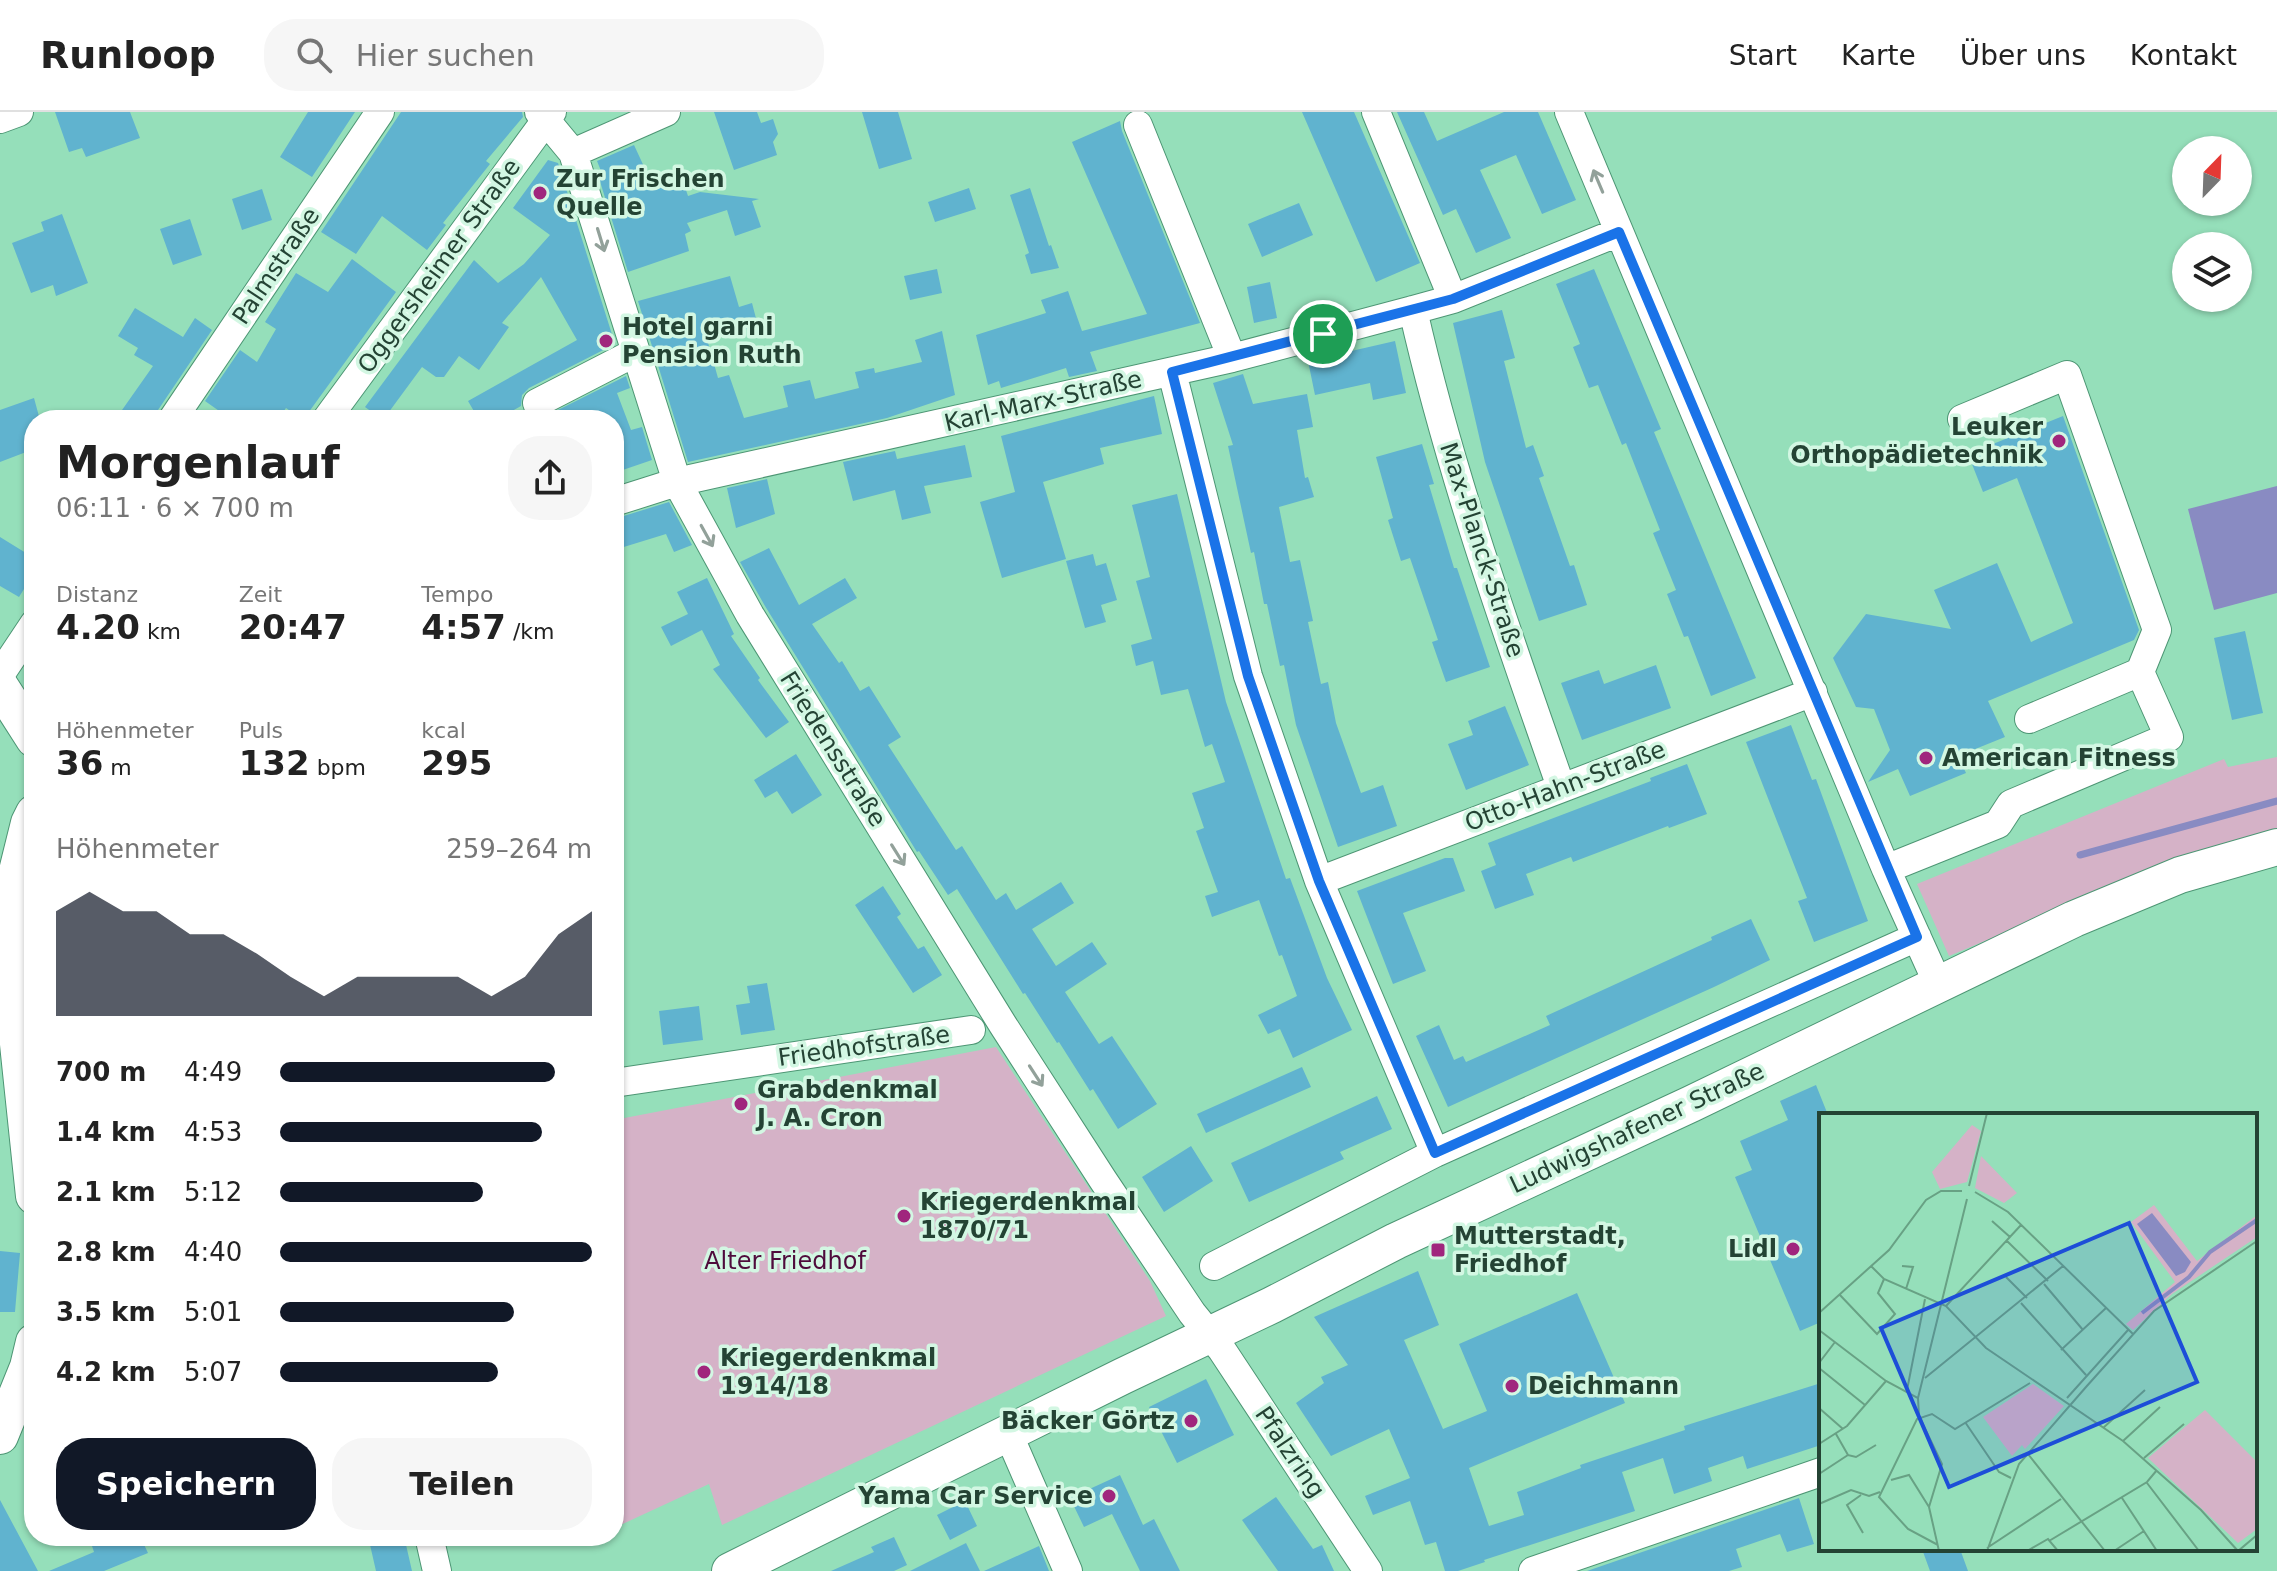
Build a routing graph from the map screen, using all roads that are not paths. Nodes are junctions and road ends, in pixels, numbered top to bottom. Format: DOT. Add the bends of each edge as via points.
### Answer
graph roads {
  1 [pos="19,112"];
  2 [pos="380,112"];
  3 [pos="666,112"];
  4 [pos="1376,112"];
  5 [pos="1569,112"];
  6 [pos="545,114"];
  7 [pos="0,119"];
  8 [pos="1138,125"];
  9 [pos="573,153"];
  10 [pos="1619,232"];
  11 [pos="1453,299"];
  12 [pos="1413,310"];
  13 [pos="636,352"];
  14 [pos="1232,358"];
  15 [pos="1172,372"];
  16 [pos="537,403"];
  17 [pos="179,410"];
  18 [pos="333,410"];
  19 [pos="1962,419"];
  20 [pos="677,482"];
  21 [pos="624,499"];
  22 [pos="24,639"];
  23 [pos="2140,672"];
  24 [pos="0,675"];
  25 [pos="0,686"];
  26 [pos="1813,692"];
  27 [pos="2029,719"];
  28 [pos="24,723"];
  29 [pos="1561,787"];
  30 [pos="2277,847"];
  31 [pos="24,854"];
  32 [pos="1886,869"];
  33 [pos="1319,881"];
  34 [pos="13,923"];
  35 [pos="1917,937"];
  36 [pos="1938,984"];
  37 [pos="971,1030"];
  38 [pos="24,1066"];
  39 [pos="624,1082"];
  40 [pos="1435,1153"];
  41 [pos="1214,1266"];
  42 [pos="1201,1324"];
  43 [pos="24,1377"];
  44 [pos="1008,1433"];
  45 [pos="0,1436"];
  46 [pos="1819,1473"];
  47 [pos="431,1546"];
  48 [pos="437,1571"];
  49 [pos="730,1571"];
  50 [pos="1068,1571"];
  51 [pos="1368,1571"];
  52 [pos="1533,1571"];
  1 -- 7 [label="street"];
  2 -- 17 [label="street, Palmstraße"];
  3 -- 9 [label="street"];
  4 -- 11 [label="street"];
  10 -- 5 [label="street, one-way"];
  6 -- 9 [label="street, Friedensstraße"];
  6 -- 18 [label="street, Oggersheimer Straße"];
  8 -- 14 [label="street"];
  9 -- 13 [label="street, Friedensstraße, one-way"];
  10 -- 11 [label="street, Karl-Marx-Straße"];
  10 -- 26 [label="street"];
  11 -- 12 [label="street, Karl-Marx-Straße"];
  12 -- 14 [label="street, Karl-Marx-Straße"];
  12 -- 29 [label="street, Max-Planck-Straße" via="1478,549"];
  13 -- 16 [label="street"];
  13 -- 20 [label="street, Friedensstraße"];
  14 -- 15 [label="street, Karl-Marx-Straße"];
  15 -- 20 [label="street, Karl-Marx-Straße"];
  15 -- 33 [label="street" via="1248,676"];
  19 -- 23 [label="street" via="2067,375 2157,630"];
  20 -- 21 [label="street, Karl-Marx-Straße"];
  20 -- 42 [label="street, Friedensstraße, one-way" via="758,628 986,998"];
  22 -- 24 [label="street"];
  23 -- 27 [label="street"];
  23 -- 32 [label="street" via="2169,737 2011,804 1998,824"];
  25 -- 28 [label="main road"];
  26 -- 29 [label="street, Otto-Hahn-Straße"];
  26 -- 32 [label="street"];
  29 -- 33 [label="street, Otto-Hahn-Straße"];
  30 -- 36 [label="main road, Ludwigshafener Straße" via="2180,875"];
  31 -- 34 [label="main road"];
  32 -- 35 [label="street"];
  33 -- 40 [label="street"];
  34 -- 38 [label="main road"];
  35 -- 36 [label="street"];
  35 -- 40 [label="street"];
  36 -- 42 [label="main road, Ludwigshafener Straße" via="1396,1241"];
  37 -- 39 [label="street, Friedhofstraße"];
  40 -- 41 [label="street"];
  42 -- 44 [label="main road, Ludwigshafener Straße"];
  42 -- 51 [label="street, Pfalzring"];
  43 -- 45 [label="main road"];
  44 -- 49 [label="main road, Ludwigshafener Straße"];
  44 -- 50 [label="street"];
  46 -- 52 [label="street"];
  47 -- 48 [label="street"];
}
